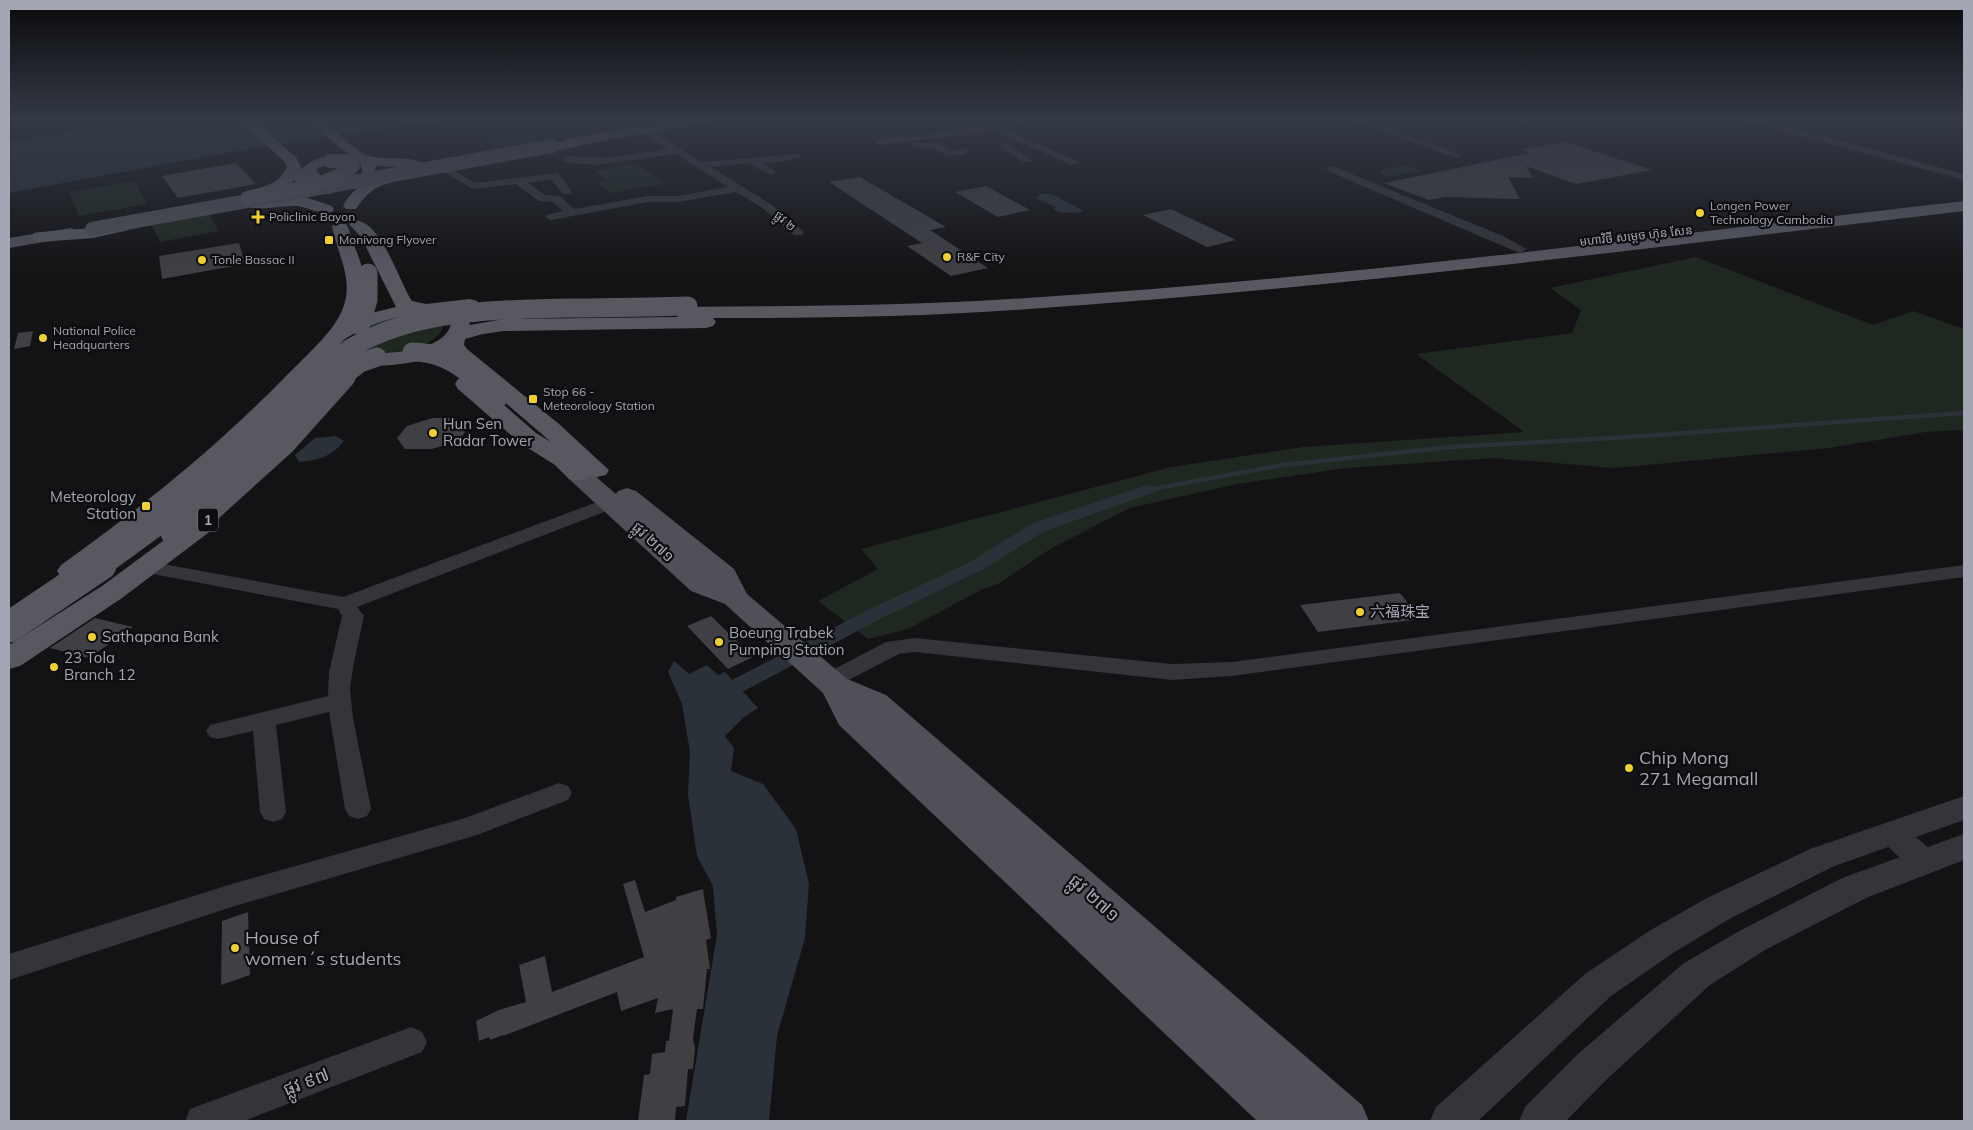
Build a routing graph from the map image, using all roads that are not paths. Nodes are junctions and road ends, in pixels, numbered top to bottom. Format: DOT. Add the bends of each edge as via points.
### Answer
graph roads {
  1 [pos="291,172"];
  2 [pos="296,172"];
  3 [pos="310,172"];
  4 [pos="348,172"];
  5 [pos="367,172"];
  6 [pos="400,172"];
  7 [pos="402,172"];
  8 [pos="423,172"];
  9 [pos="448,172"];
  10 [pos="712,172"];
  11 [pos="1339,172"];
  12 [pos="1944,172"];
  13 [pos="1964,177"];
  14 [pos="319,182"];
  15 [pos="319,182"];
  16 [pos="319,182"];
  17 [pos="319,182"];
  18 [pos="519,182"];
  19 [pos="739,188"];
  20 [pos="568,192"];
  21 [pos="246,199"];
  22 [pos="1964,199"];
  23 [pos="1964,206"];
  24 [pos="326,209"];
  25 [pos="571,213"];
  26 [pos="551,217"];
  27 [pos="351,219"];
  28 [pos="91,228"];
  29 [pos="798,232"];
  30 [pos="40,237"];
  31 [pos="9,243"];
  32 [pos="1520,249"];
  33 [pos="372,272"];
  34 [pos="1342,273"];
  35 [pos="1193,287"];
  36 [pos="421,311"];
  37 [pos="680,312"];
  38 [pos="391,316"];
  39 [pos="360,326"];
  40 [pos="456,333"];
  41 [pos="337,340"];
  42 [pos="396,357"];
  43 [pos="556,455"];
  44 [pos="588,472"];
  45 [pos="619,500"];
  46 [pos="157,506"];
  47 [pos="219,511"];
  48 [pos="137,561"];
  49 [pos="83,562"];
  50 [pos="1964,571"];
  51 [pos="345,604"];
  52 [pos="9,613"];
  53 [pos="9,627"];
  54 [pos="9,642"];
  55 [pos="9,659"];
  56 [pos="829,681"];
  57 [pos="340,701"];
  58 [pos="264,721"];
  59 [pos="218,731"];
  60 [pos="559,792"];
  61 [pos="1964,808"];
  62 [pos="358,809"];
  63 [pos="273,812"];
  64 [pos="1890,833"];
  65 [pos="1964,847"];
  66 [pos="1924,860"];
  67 [pos="9,967"];
  68 [pos="411,1042"];
  69 [pos="202,1121"];
  70 [pos="1290,1121"];
  71 [pos="1346,1121"];
  72 [pos="1450,1121"];
  73 [pos="1538,1121"];
  1 -- 21 [label="highway" via="291,177 286,181"];
  2 -- 24 [label="highway"];
  3 -- 16 [label="highway, bridge"];
  4 -- 15 [label="highway, bridge"];
  5 -- 27 [label="highway" via="350,195"];
  6 -- 21 [label="main road, bridge"];
  7 -- 28 [label="main road, bridge"];
  8 -- 27 [label="highway" via="373,184 359,192 355,196"];
  9 -- 18 [label="street" via="473,186"];
  10 -- 19 [label="street, ផ្លូវ ២"];
  11 -- 32 [label="street"];
  12 -- 13 [label="street"];
  14 -- 21 [label="highway, bridge"];
  17 -- 27 [label="highway, bridge"];
  18 -- 20 [label="street" via="554,176"];
  18 -- 25 [label="street" via="543,199 556,198"];
  19 -- 25 [label="street" via="678,199 648,199"];
  19 -- 29 [label="street, ផ្លូវ ២"];
  21 -- 24 [label="highway" via="291,200"];
  21 -- 28 [label="main road, bridge"];
  21 -- 30 [label="highway" via="93,232"];
  22 -- 32 [label="highway, មហាវិថី សម្តេច ហ៊ុន សែន"];
  23 -- 34 [label="highway, មហាវិថី សម្តេច ហ៊ុន សែន"];
  24 -- 27 [label="highway"];
  25 -- 26 [label="street"];
  27 -- 33 [label="highway" via="351,238"];
  27 -- 36 [label="highway" via="368,234 388,268 404,306"];
  27 -- 41 [label="highway" via="343,240 358,274 358,282 354,306"];
  28 -- 30 [label="main road"];
  30 -- 31 [label="main road"];
  32 -- 34 [label="highway, មហាវិថី សម្តេច ហ៊ុន សែន"];
  33 -- 38 [label="highway" via="382,308"];
  33 -- 39 [label="highway, bridge" via="368,304"];
  34 -- 35 [label="highway" via="1246,293"];
  34 -- 35 [label="highway" via="1225,274"];
  35 -- 37 [label="highway" via="947,294"];
  35 -- 37 [label="highway" via="1029,312 890,311 833,321"];
  36 -- 37 [label="highway, bridge" via="521,304 637,303"];
  36 -- 38 [label="highway"];
  36 -- 40 [label="highway, bridge" via="448,320"];
  36 -- 41 [label="highway" via="375,317 354,325"];
  37 -- 40 [label="highway" via="499,325"];
  37 -- 48 [label="highway" via="492,315 423,326 380,340 351,357 271,443"];
  38 -- 39 [label="highway"];
  39 -- 41 [label="highway"];
  40 -- 42 [label="highway, 1" via="438,347"];
  40 -- 44 [label="highway" via="454,345 459,353 551,429 577,455"];
  41 -- 42 [label="highway" via="333,350 348,358 366,361"];
  41 -- 46 [label="highway" via="233,442"];
  41 -- 48 [label="highway, bridge" via="244,443 169,506"];
  42 -- 43 [label="highway" via="437,359 528,438"];
  42 -- 43 [label="highway, bridge" via="428,352 445,356 539,433"];
  42 -- 47 [label="highway, 1" via="367,365 356,372 296,443"];
  42 -- 48 [label="highway, bridge" via="360,363 346,372 284,443 210,510"];
  43 -- 44 [label="highway"];
  44 -- 45 [label="main road, ផ្លូវ ២៧១"];
  45 -- 51 [label="street"];
  45 -- 56 [label="main road, ផ្លូវ ២៧១" via="701,585 735,598"];
  46 -- 47 [label="highway"];
  46 -- 49 [label="highway"];
  47 -- 48 [label="highway, 1"];
  48 -- 49 [label="highway"];
  48 -- 51 [label="street"];
  48 -- 53 [label="highway, bridge"];
  48 -- 54 [label="highway"];
  48 -- 55 [label="highway, 1" via="65,624"];
  49 -- 52 [label="highway"];
  50 -- 56 [label="street" via="1232,669 1172,672 915,645 894,647"];
  51 -- 57 [label="street" via="353,616 339,686"];
  56 -- 70 [label="main road, ផ្លូវ ២៧១" via="851,717"];
  56 -- 71 [label="main road, ផ្លូវ ២៧១" via="875,703"];
  57 -- 58 [label="street"];
  57 -- 62 [label="street"];
  58 -- 59 [label="street"];
  58 -- 63 [label="street"];
  60 -- 67 [label="street" via="447,834 311,872"];
  61 -- 64 [label="street"];
  64 -- 66 [label="street"];
  64 -- 72 [label="street" via="1821,858 1718,908 1661,942 1598,985"];
  65 -- 66 [label="street"];
  66 -- 73 [label="street" via="1854,888 1753,940 1697,974 1600,1059"];
  68 -- 69 [label="street, ផ្លូវ ៩៧"];
}
